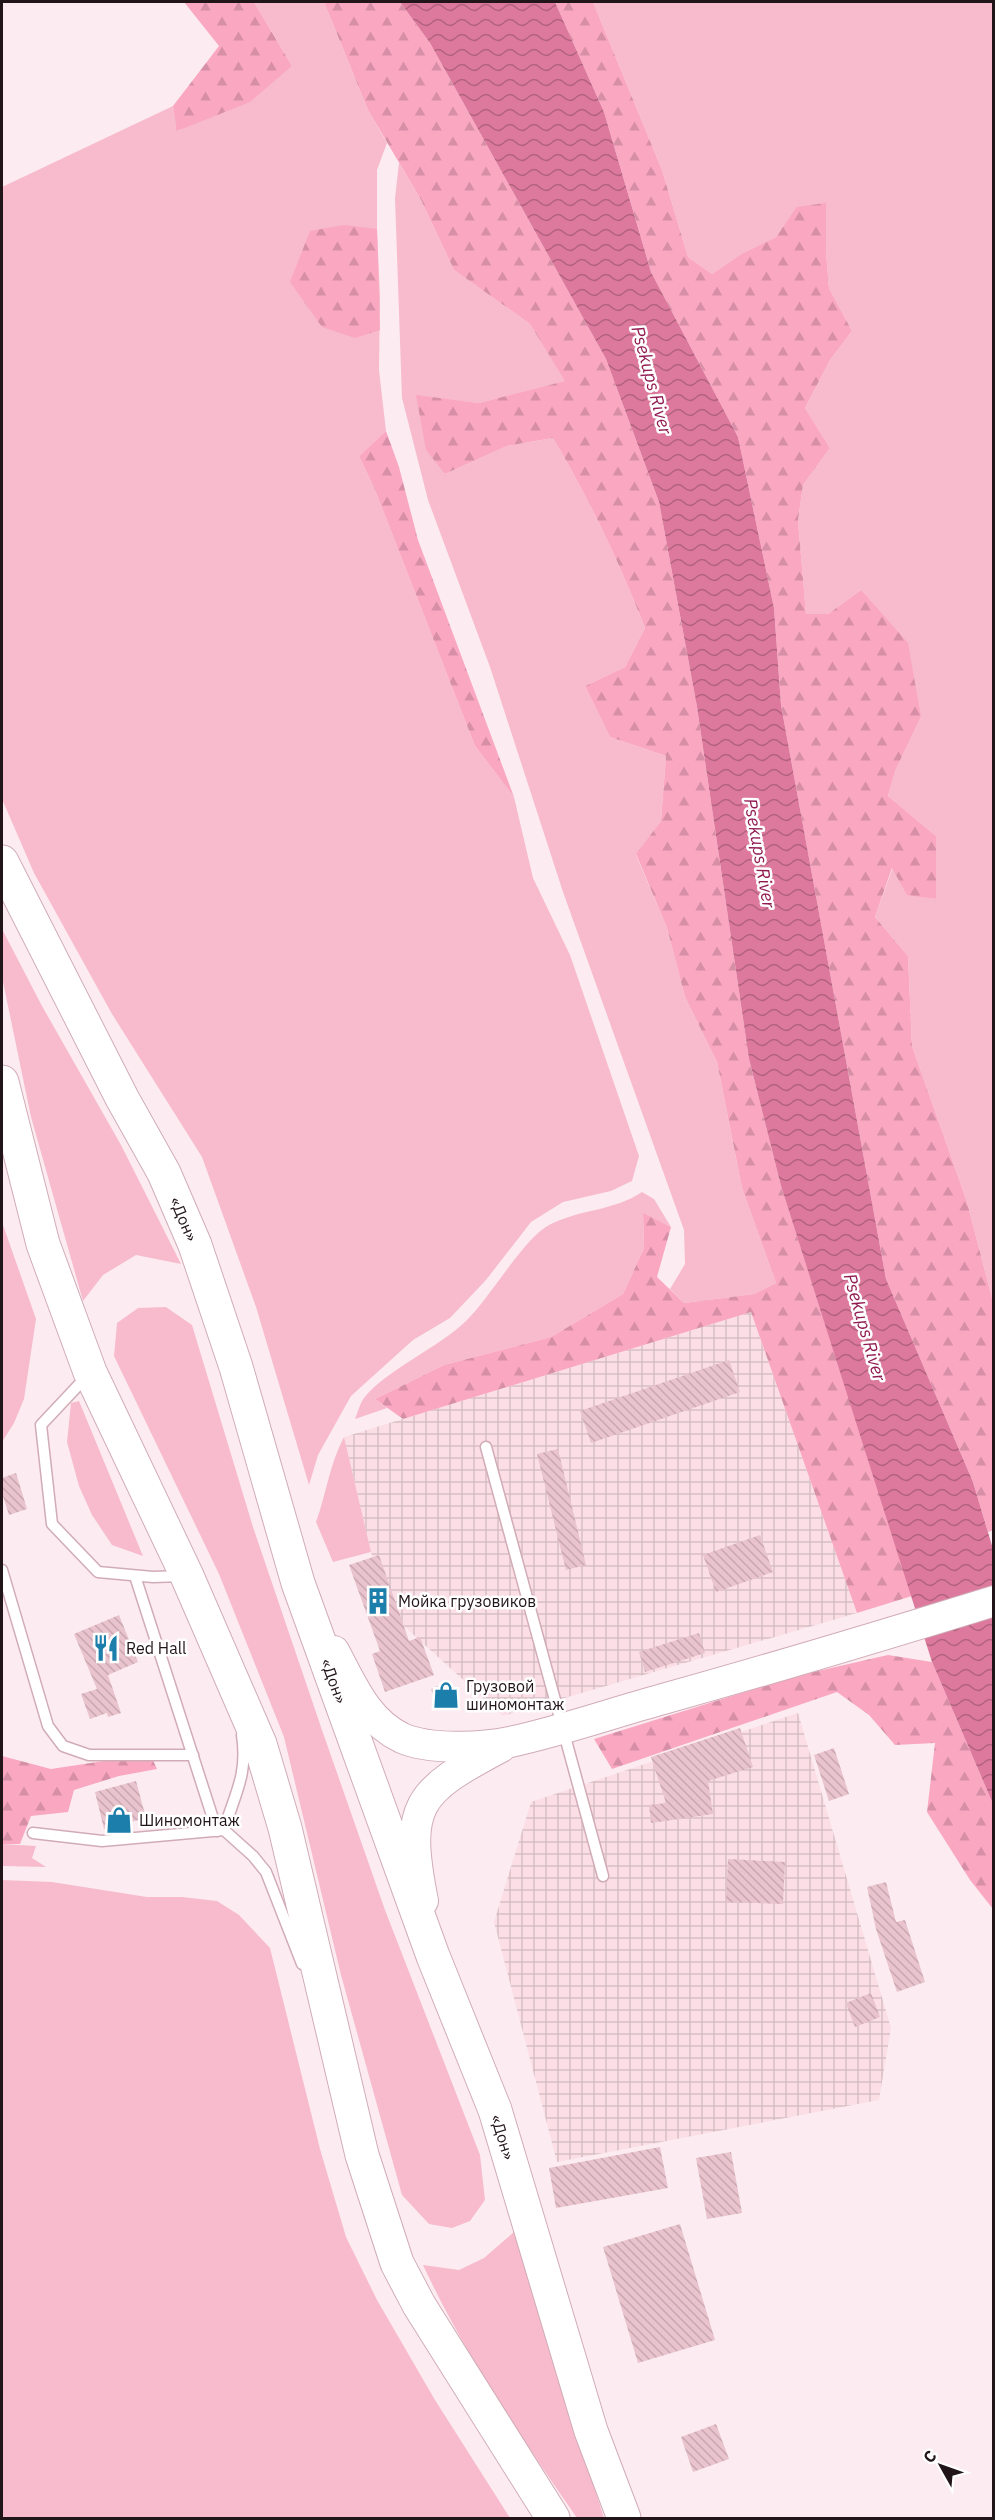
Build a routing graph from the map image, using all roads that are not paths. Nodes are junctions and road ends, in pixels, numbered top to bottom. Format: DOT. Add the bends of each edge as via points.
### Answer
graph roads {
  1 [pos="2,862"];
  2 [pos="2,1082"];
  3 [pos="90,1372"];
  4 [pos="486,1447"];
  5 [pos="2,1570"];
  6 [pos="135,1576"];
  7 [pos="187,1576"];
  8 [pos="298,1583"];
  9 [pos="993,1601"];
  10 [pos="212,1633"];
  11 [pos="563,1727"];
  12 [pos="508,1742"];
  13 [pos="193,1755"];
  14 [pos="220,1830"];
  15 [pos="33,1833"];
  16 [pos="603,1876"];
  17 [pos="434,1956"];
  18 [pos="305,1972"];
  19 [pos="310,1983"];
  20 [pos="336,2048"];
  21 [pos="553,2518"];
  22 [pos="624,2518"];
  1 -- 8 [label="highway, «Дон»" via="164,1173 195,1245 236,1367"];
  2 -- 3 [label="highway" via="44,1244"];
  3 -- 6 [label="lane" via="41,1425 52,1524 98,1572"];
  3 -- 7 [label="highway"];
  4 -- 11 [label="lane"];
  5 -- 13 [label="lane" via="48,1726 63,1746 88,1755"];
  6 -- 7 [label="lane"];
  6 -- 13 [label="lane"];
  7 -- 10 [label="highway"];
  8 -- 12 [label="main road" via="362,1703 382,1725 418,1744 473,1746"];
  8 -- 17 [label="highway, «Дон»"];
  9 -- 11 [label="main road" via="851,1646"];
  10 -- 14 [label="lane" via="242,1733 245,1756 244,1773"];
  10 -- 20 [label="highway" via="260,1744 285,1828"];
  11 -- 12 [label="main road"];
  11 -- 16 [label="lane"];
  12 -- 17 [label="main road" via="441,1782 417,1815 413,1833 417,1875"];
  13 -- 14 [label="lane"];
  14 -- 15 [label="lane" via="102,1841"];
  14 -- 18 [label="lane" via="254,1856 266,1872"];
  17 -- 22 [label="highway, «Дон»" via="495,2110 591,2431"];
  19 -- 20 [label="lane"];
  20 -- 21 [label="highway" via="362,2155 397,2263 418,2306"];
}
